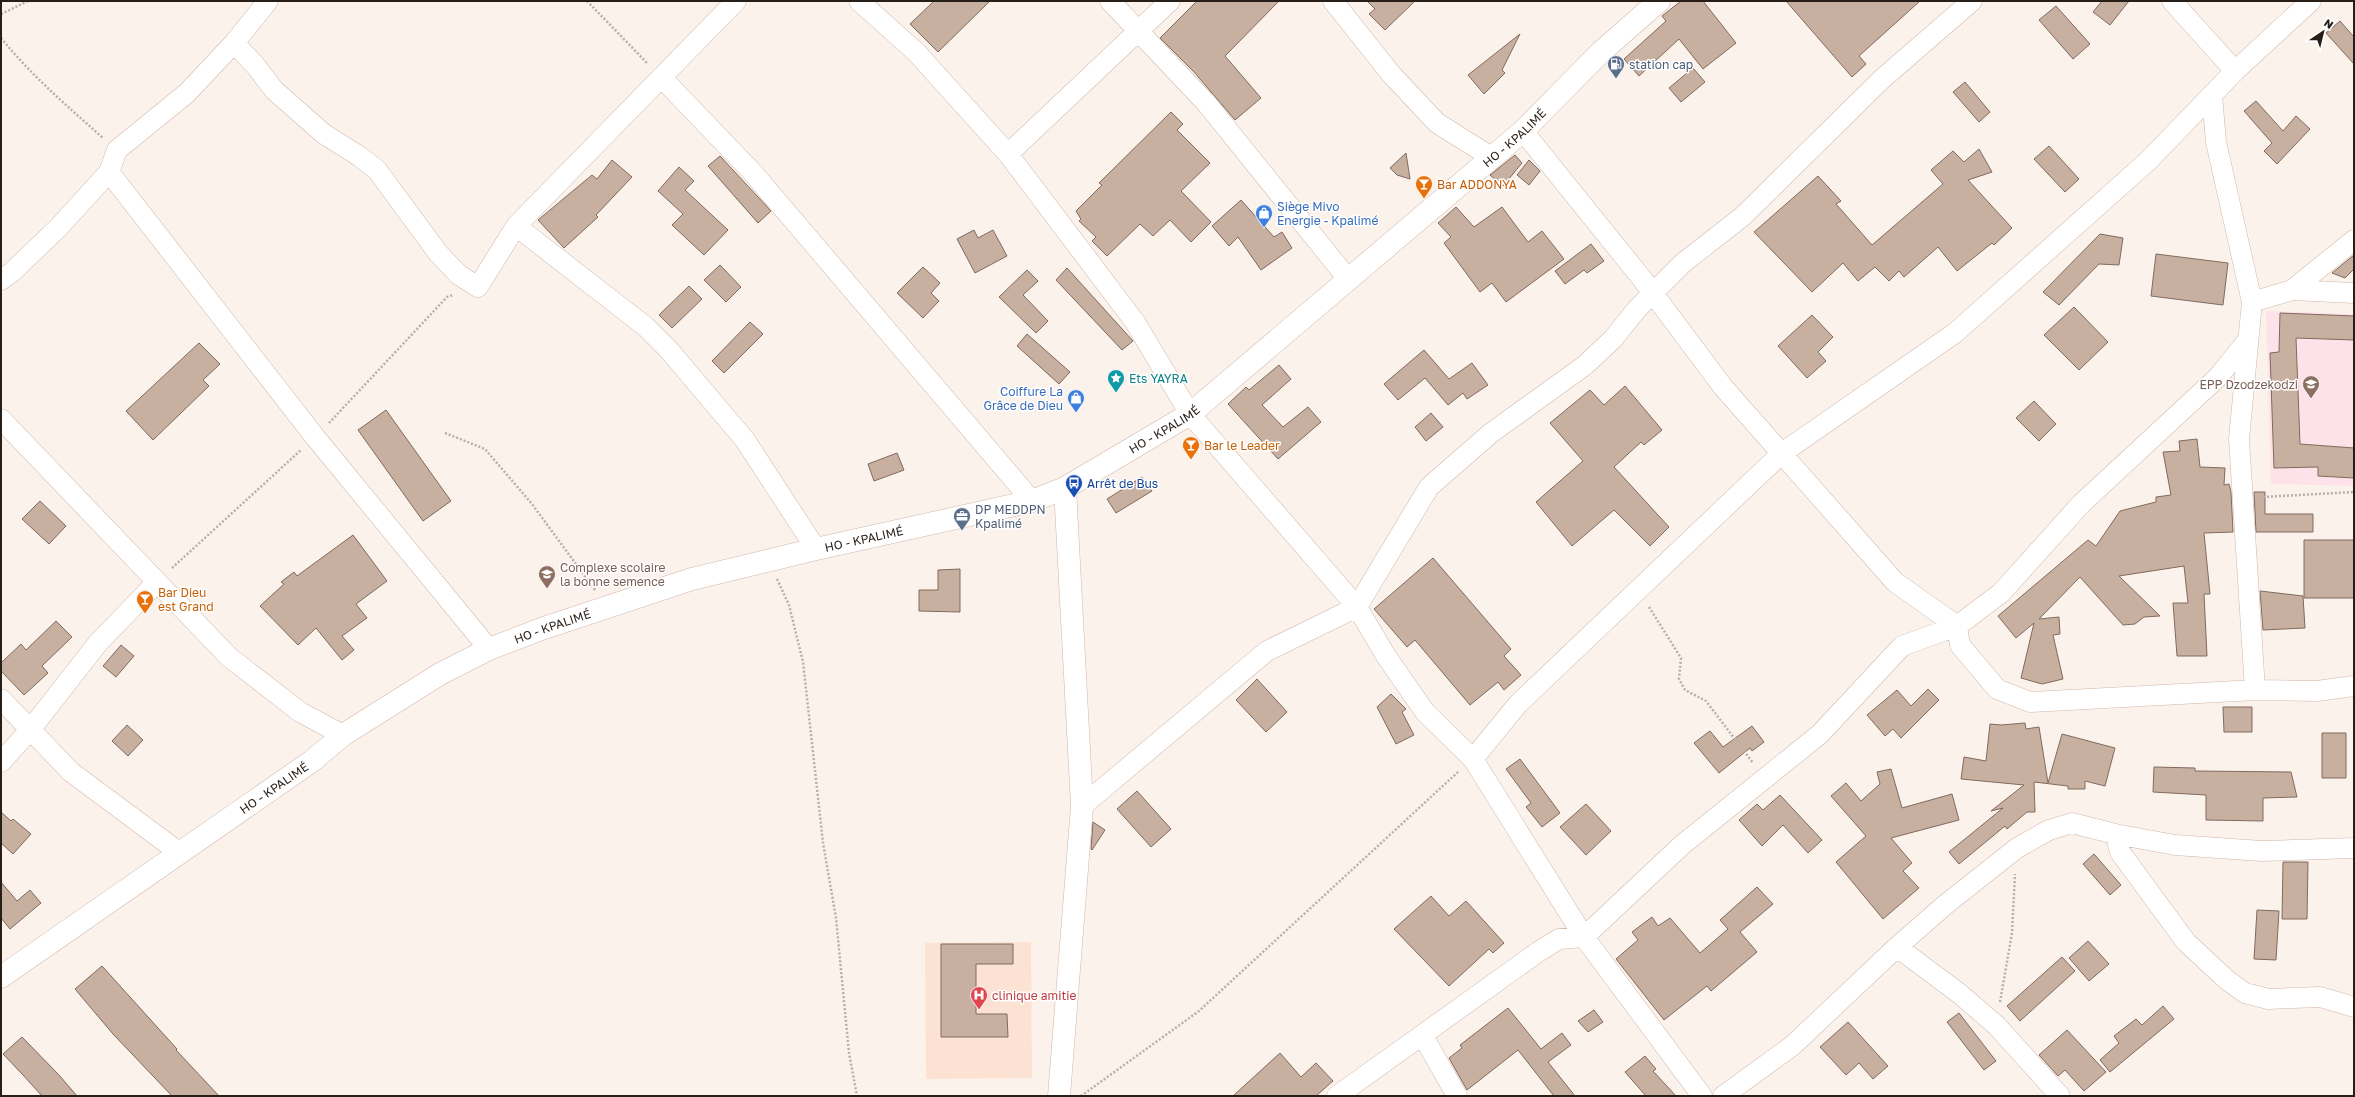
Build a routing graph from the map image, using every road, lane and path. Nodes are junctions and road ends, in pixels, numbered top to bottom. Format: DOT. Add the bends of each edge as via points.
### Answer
graph roads {
  1 [pos="28,1"];
  2 [pos="268,1"];
  3 [pos="588,1"];
  4 [pos="736,1"];
  5 [pos="859,1"];
  6 [pos="1110,1"];
  7 [pos="1170,1"];
  8 [pos="1333,1"];
  9 [pos="1659,1"];
  10 [pos="1972,1"];
  11 [pos="2172,1"];
  12 [pos="2311,1"];
  13 [pos="1,14"];
  14 [pos="1138,31"];
  15 [pos="1,38"];
  16 [pos="234,43"];
  17 [pos="2236,71"];
  18 [pos="661,77"];
  19 [pos="2212,95"];
  20 [pos="1523,131"];
  21 [pos="116,150"];
  22 [pos="1008,154"];
  23 [pos="1491,157"];
  24 [pos="109,172"];
  25 [pos="516,226"];
  26 [pos="2354,240"];
  27 [pos="1348,279"];
  28 [pos="1,280"];
  29 [pos="2292,290"];
  30 [pos="2354,293"];
  31 [pos="1652,294"];
  32 [pos="2252,302"];
  33 [pos="2247,341"];
  34 [pos="1190,414"];
  35 [pos="1,420"];
  36 [pos="445,433"];
  37 [pos="1782,453"];
  38 [pos="1065,488"];
  39 [pos="2354,492"];
  40 [pos="2242,499"];
  41 [pos="1032,501"];
  42 [pos="816,549"];
  43 [pos="768,560"];
  44 [pos="156,583"];
  45 [pos="1638,590"];
  46 [pos="607,607"];
  47 [pos="1357,607"];
  48 [pos="1957,626"];
  49 [pos="490,649"];
  50 [pos="2354,686"];
  51 [pos="2255,690"];
  52 [pos="1,700"];
  53 [pos="30,730"];
  54 [pos="343,735"];
  55 [pos="1473,759"];
  56 [pos="1,762"];
  57 [pos="1765,780"];
  58 [pos="1082,806"];
  59 [pos="2115,834"];
  60 [pos="2017,848"];
  61 [pos="2354,848"];
  62 [pos="180,853"];
  63 [pos="1584,937"];
  64 [pos="1897,947"];
  65 [pos="2,973"];
  66 [pos="2354,1007"];
  67 [pos="1997,1026"];
  68 [pos="1423,1036"];
  69 [pos="857,1096"];
  70 [pos="1059,1096"];
  71 [pos="1081,1096"];
  72 [pos="1337,1096"];
  73 [pos="1457,1096"];
  74 [pos="1702,1096"];
  75 [pos="1722,1096"];
  76 [pos="2060,1096"];
  1 -- 13 [label="path"];
  2 -- 16 [label="street"];
  3 -- 18 [label="path"];
  4 -- 18 [label="street"];
  5 -- 22 [label="street" via="916,52"];
  6 -- 14 [label="street"];
  7 -- 14 [label="street"];
  8 -- 23 [label="street" via="1391,74 1437,122"];
  9 -- 20 [label="main road, HO - KPALIMÉ" via="1601,52"];
  10 -- 31 [label="street" via="1882,80 1743,216 1683,263"];
  11 -- 17 [label="street"];
  12 -- 17 [label="street"];
  14 -- 22 [label="street"];
  14 -- 27 [label="street" via="1207,104"];
  15 -- 21 [label="path" via="50,91"];
  16 -- 21 [label="street" via="186,93"];
  16 -- 25 [label="street" via="274,90 324,134 360,156 377,170 438,254 459,275 478,287"];
  17 -- 19 [label="street"];
  18 -- 25 [label="street"];
  18 -- 41 [label="street" via="754,174"];
  19 -- 32 [label="street" via="2216,142"];
  19 -- 37 [label="street" via="2148,161 1955,333"];
  20 -- 23 [label="main road, HO - KPALIMÉ"];
  20 -- 31 [label="street"];
  21 -- 24 [label="street"];
  22 -- 34 [label="street" via="1135,322"];
  23 -- 27 [label="main road, HO - KPALIMÉ"];
  24 -- 28 [label="street" via="58,228"];
  24 -- 49 [label="street" via="315,437"];
  25 -- 42 [label="street" via="646,327 668,349 745,440"];
  26 -- 29 [label="street"];
  27 -- 34 [label="main road, HO - KPALIMÉ"];
  29 -- 30 [label="street"];
  29 -- 32 [label="street"];
  31 -- 37 [label="street" via="1723,387"];
  31 -- 47 [label="street" via="1613,339 1584,366 1491,432 1429,487"];
  32 -- 33 [label="street"];
  33 -- 40 [label="street" via="2239,438"];
  33 -- 48 [label="street" via="2218,377 2081,504 2000,593"];
  34 -- 38 [label="main road, HO - KPALIMÉ"];
  34 -- 47 [label="street"];
  35 -- 44 [label="street"];
  36 -- 46 [label="path" via="485,449 532,504"];
  37 -- 45 [label="street"];
  37 -- 48 [label="street" via="1895,582"];
  38 -- 41 [label="main road, HO - KPALIMÉ"];
  38 -- 58 [label="main road"];
  39 -- 40 [label="path"];
  40 -- 51 [label="street"];
  41 -- 42 [label="main road, HO - KPALIMÉ"];
  42 -- 43 [label="main road, HO - KPALIMÉ"];
  43 -- 46 [label="main road, HO - KPALIMÉ" via="692,579"];
  43 -- 69 [label="path" via="790,605 803,662 823,843 836,918 849,1053"];
  44 -- 53 [label="street" via="98,643"];
  44 -- 54 [label="street" via="229,657 300,712"];
  45 -- 55 [label="street" via="1518,704"];
  45 -- 57 [label="path" via="1681,658 1679,679 1685,690 1706,701"];
  46 -- 49 [label="main road, HO - KPALIMÉ"];
  47 -- 55 [label="street" via="1386,656 1425,712"];
  47 -- 58 [label="street" via="1267,651"];
  48 -- 51 [label="street" via="1960,645 1997,689 2030,702"];
  48 -- 57 [label="street" via="1902,646 1820,734"];
  49 -- 54 [label="main road, HO - KPALIMÉ" via="440,674"];
  50 -- 51 [label="street" via="2317,691"];
  52 -- 53 [label="street"];
  53 -- 56 [label="street"];
  53 -- 62 [label="street" via="71,772"];
  54 -- 62 [label="main road, HO - KPALIMÉ" via="312,761"];
  55 -- 63 [label="street"];
  55 -- 71 [label="path" via="1198,1011"];
  57 -- 63 [label="street" via="1682,845"];
  58 -- 70 [label="main road"];
  59 -- 60 [label="street" via="2072,823 2050,830"];
  59 -- 61 [label="street" via="2175,845 2262,851"];
  59 -- 66 [label="street" via="2120,852 2186,942 2227,980 2245,993 2268,999 2320,997"];
  60 -- 64 [label="street" via="1945,904"];
  60 -- 67 [label="path" via="2012,933"];
  62 -- 65 [label="main road, HO - KPALIMÉ"];
  63 -- 68 [label="street" via="1559,939"];
  63 -- 74 [label="street"];
  64 -- 67 [label="street" via="1960,994"];
  64 -- 75 [label="street" via="1792,1046"];
  67 -- 76 [label="street"];
  68 -- 72 [label="street"];
  68 -- 73 [label="street"];
}
